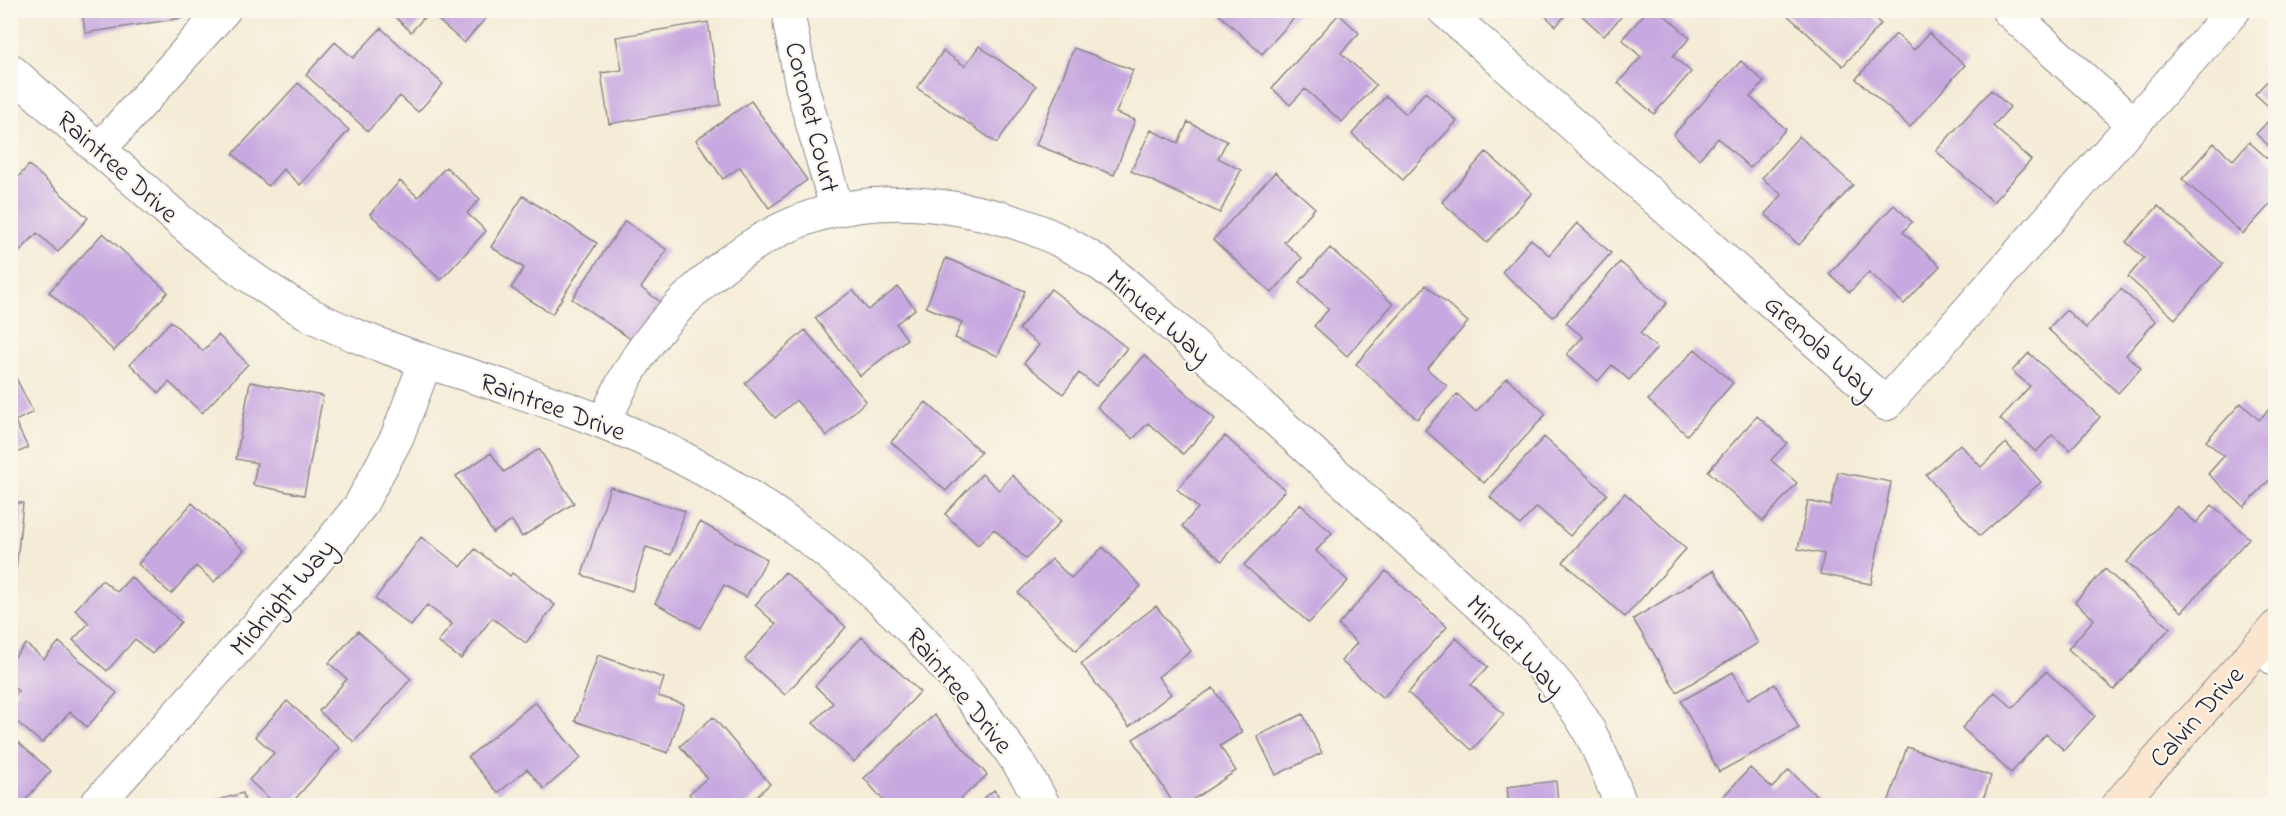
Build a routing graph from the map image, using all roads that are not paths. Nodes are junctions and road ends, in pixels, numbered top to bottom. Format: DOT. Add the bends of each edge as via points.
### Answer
graph roads {
  1 [pos="224,10"];
  2 [pos="1444,10"];
  3 [pos="2008,10"];
  4 [pos="2234,10"];
  5 [pos="790,24"];
  6 [pos="10,70"];
  7 [pos="2133,124"];
  8 [pos="99,150"];
  9 [pos="837,210"];
  10 [pos="426,361"];
  11 [pos="604,422"];
  12 [pos="2270,644"];
  13 [pos="95,806"];
  14 [pos="1044,806"];
  15 [pos="1621,806"];
  16 [pos="2117,806"];
  1 -- 8 [label="street"];
  2 -- 7 [label="street, Grenola Way" via="1886,404"];
  3 -- 7 [label="street"];
  4 -- 7 [label="street, Grenola Way"];
  5 -- 9 [label="street, Coronet Court" via="802,87"];
  6 -- 8 [label="street, Raintree Drive"];
  8 -- 10 [label="street, Raintree Drive" via="213,251 263,287 373,343"];
  9 -- 11 [label="street, Minuet Way" via="802,221 759,242 715,273 658,331 626,376"];
  9 -- 15 [label="street, Minuet Way" via="882,204 932,204 983,213 1055,238 1098,262 1516,638 1551,675 1581,717 1605,763"];
  10 -- 11 [label="street, Raintree Drive"];
  10 -- 13 [label="street, Midnight Way" via="397,437 360,506 314,563"];
  11 -- 14 [label="street, Raintree Drive" via="711,472 838,561 904,621 946,667 1004,740"];
  12 -- 16 [label="street, Calvin Drive"];
}
